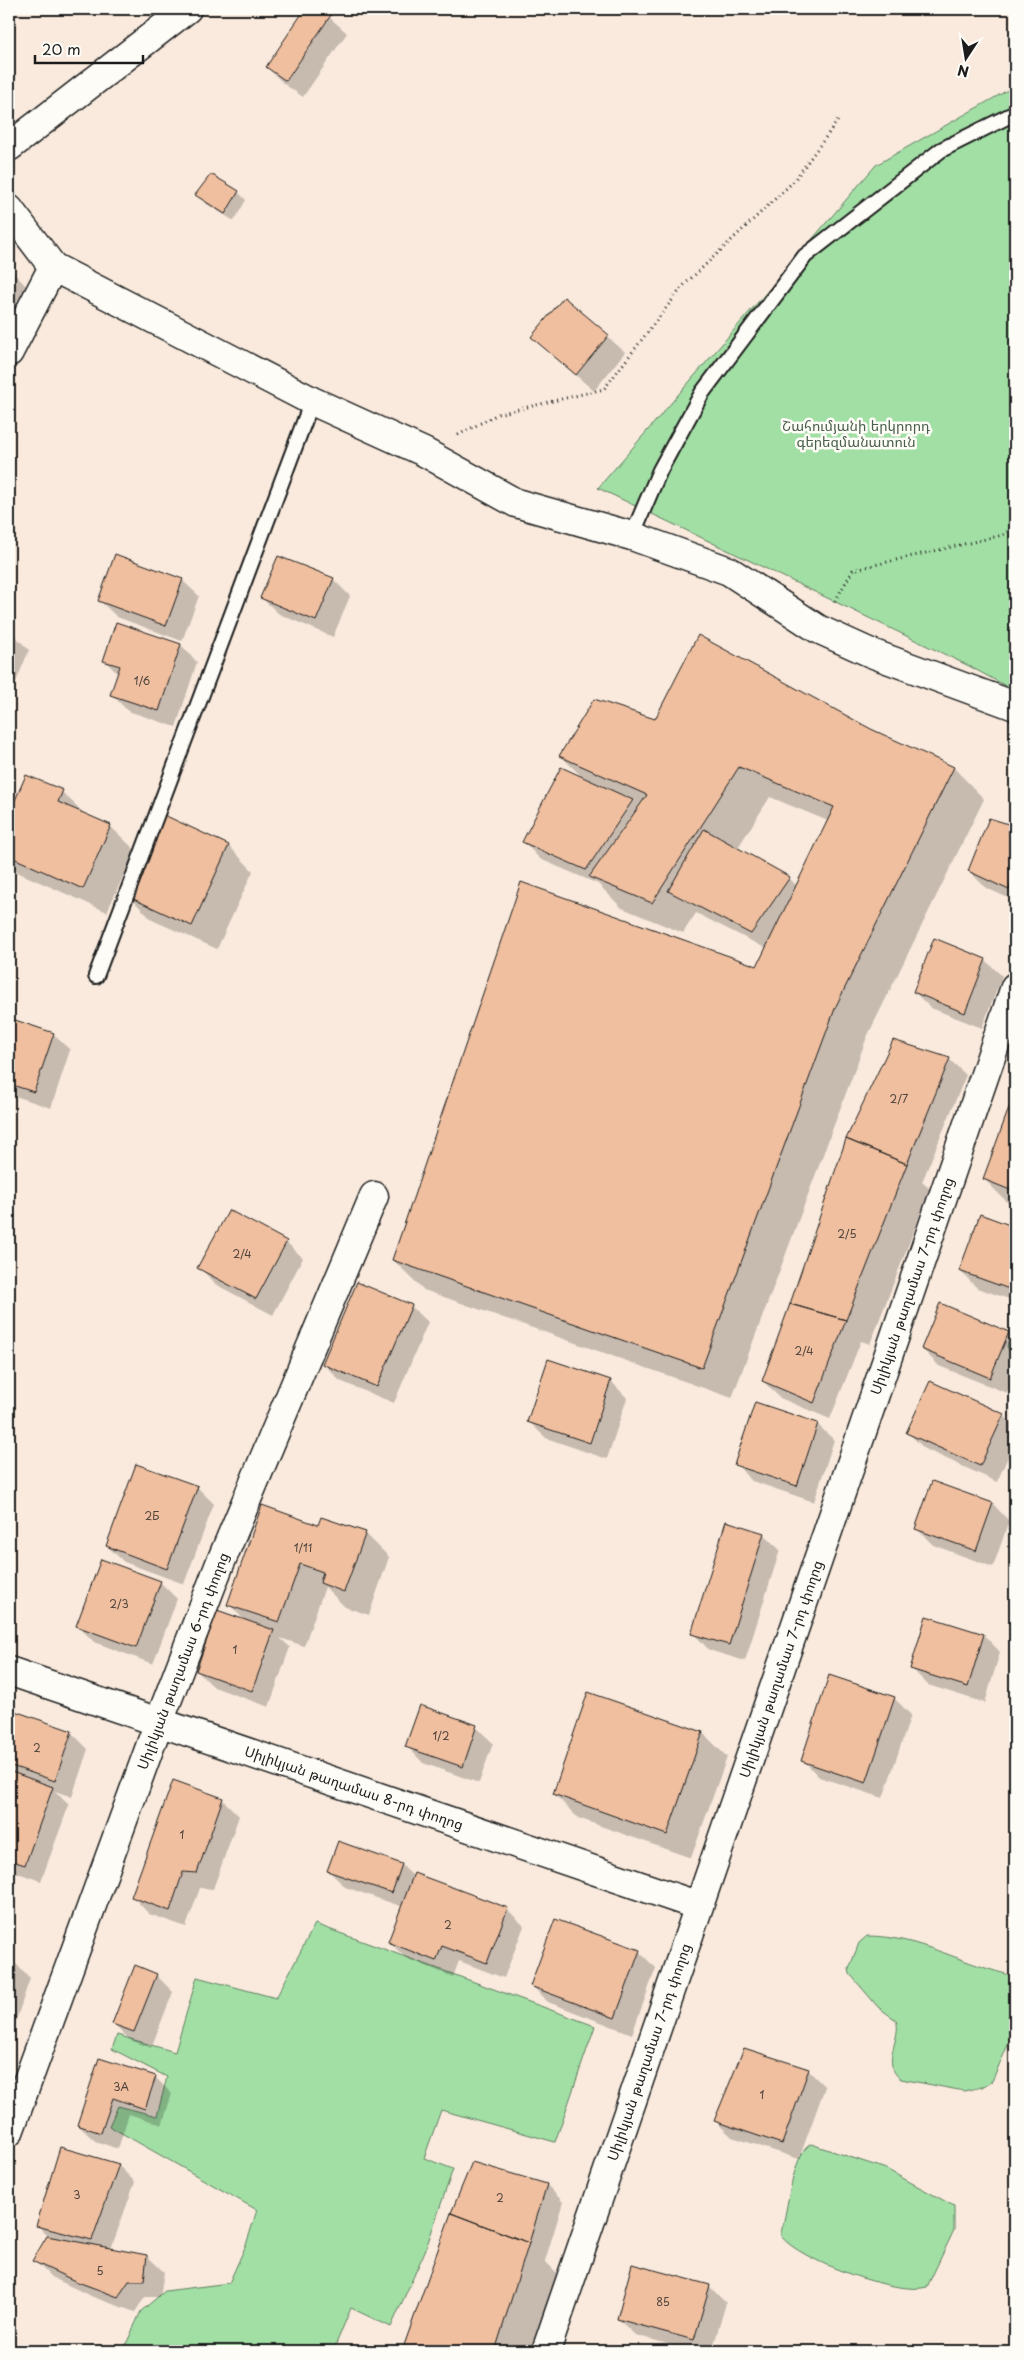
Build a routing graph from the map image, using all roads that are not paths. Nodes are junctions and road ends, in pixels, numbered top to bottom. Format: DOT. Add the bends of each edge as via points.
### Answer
graph roads {
  1 [pos="187,9"];
  2 [pos="1015,112"];
  3 [pos="9,147"];
  4 [pos="9,209"];
  5 [pos="53,267"];
  6 [pos="9,352"];
  7 [pos="312,401"];
  8 [pos="632,536"];
  9 [pos="1015,706"];
  10 [pos="96,976"];
  11 [pos="1015,987"];
  12 [pos="374,1196"];
  13 [pos="9,1671"];
  14 [pos="159,1722"];
  15 [pos="699,1906"];
  16 [pos="9,2132"];
  17 [pos="546,2351"];
  1 -- 3 [label="street"];
  2 -- 8 [label="lane" via="941,150 805,256 702,393 660,470"];
  4 -- 5 [label="street"];
  5 -- 6 [label="street"];
  5 -- 7 [label="street"];
  7 -- 8 [label="street" via="424,452 516,503"];
  7 -- 10 [label="lane"];
  8 -- 9 [label="street" via="729,571 818,629 871,654"];
  11 -- 15 [label="street, Սիլիկյան թաղամաս 7-րդ փողոց"];
  12 -- 14 [label="street, Սիլիկյան թաղամաս 6-րդ փողոց" via="219,1566"];
  13 -- 14 [label="street, Սիլիկյան թաղամաս 8-րդ փողոց"];
  14 -- 15 [label="street, Սիլիկյան թաղամաս 8-րդ փողոց"];
  14 -- 16 [label="street, Սիլիկյան թաղամաս 6-րդ փողոց"];
  15 -- 17 [label="street, Սիլիկյան թաղամաս 7-րդ փողոց"];
}
